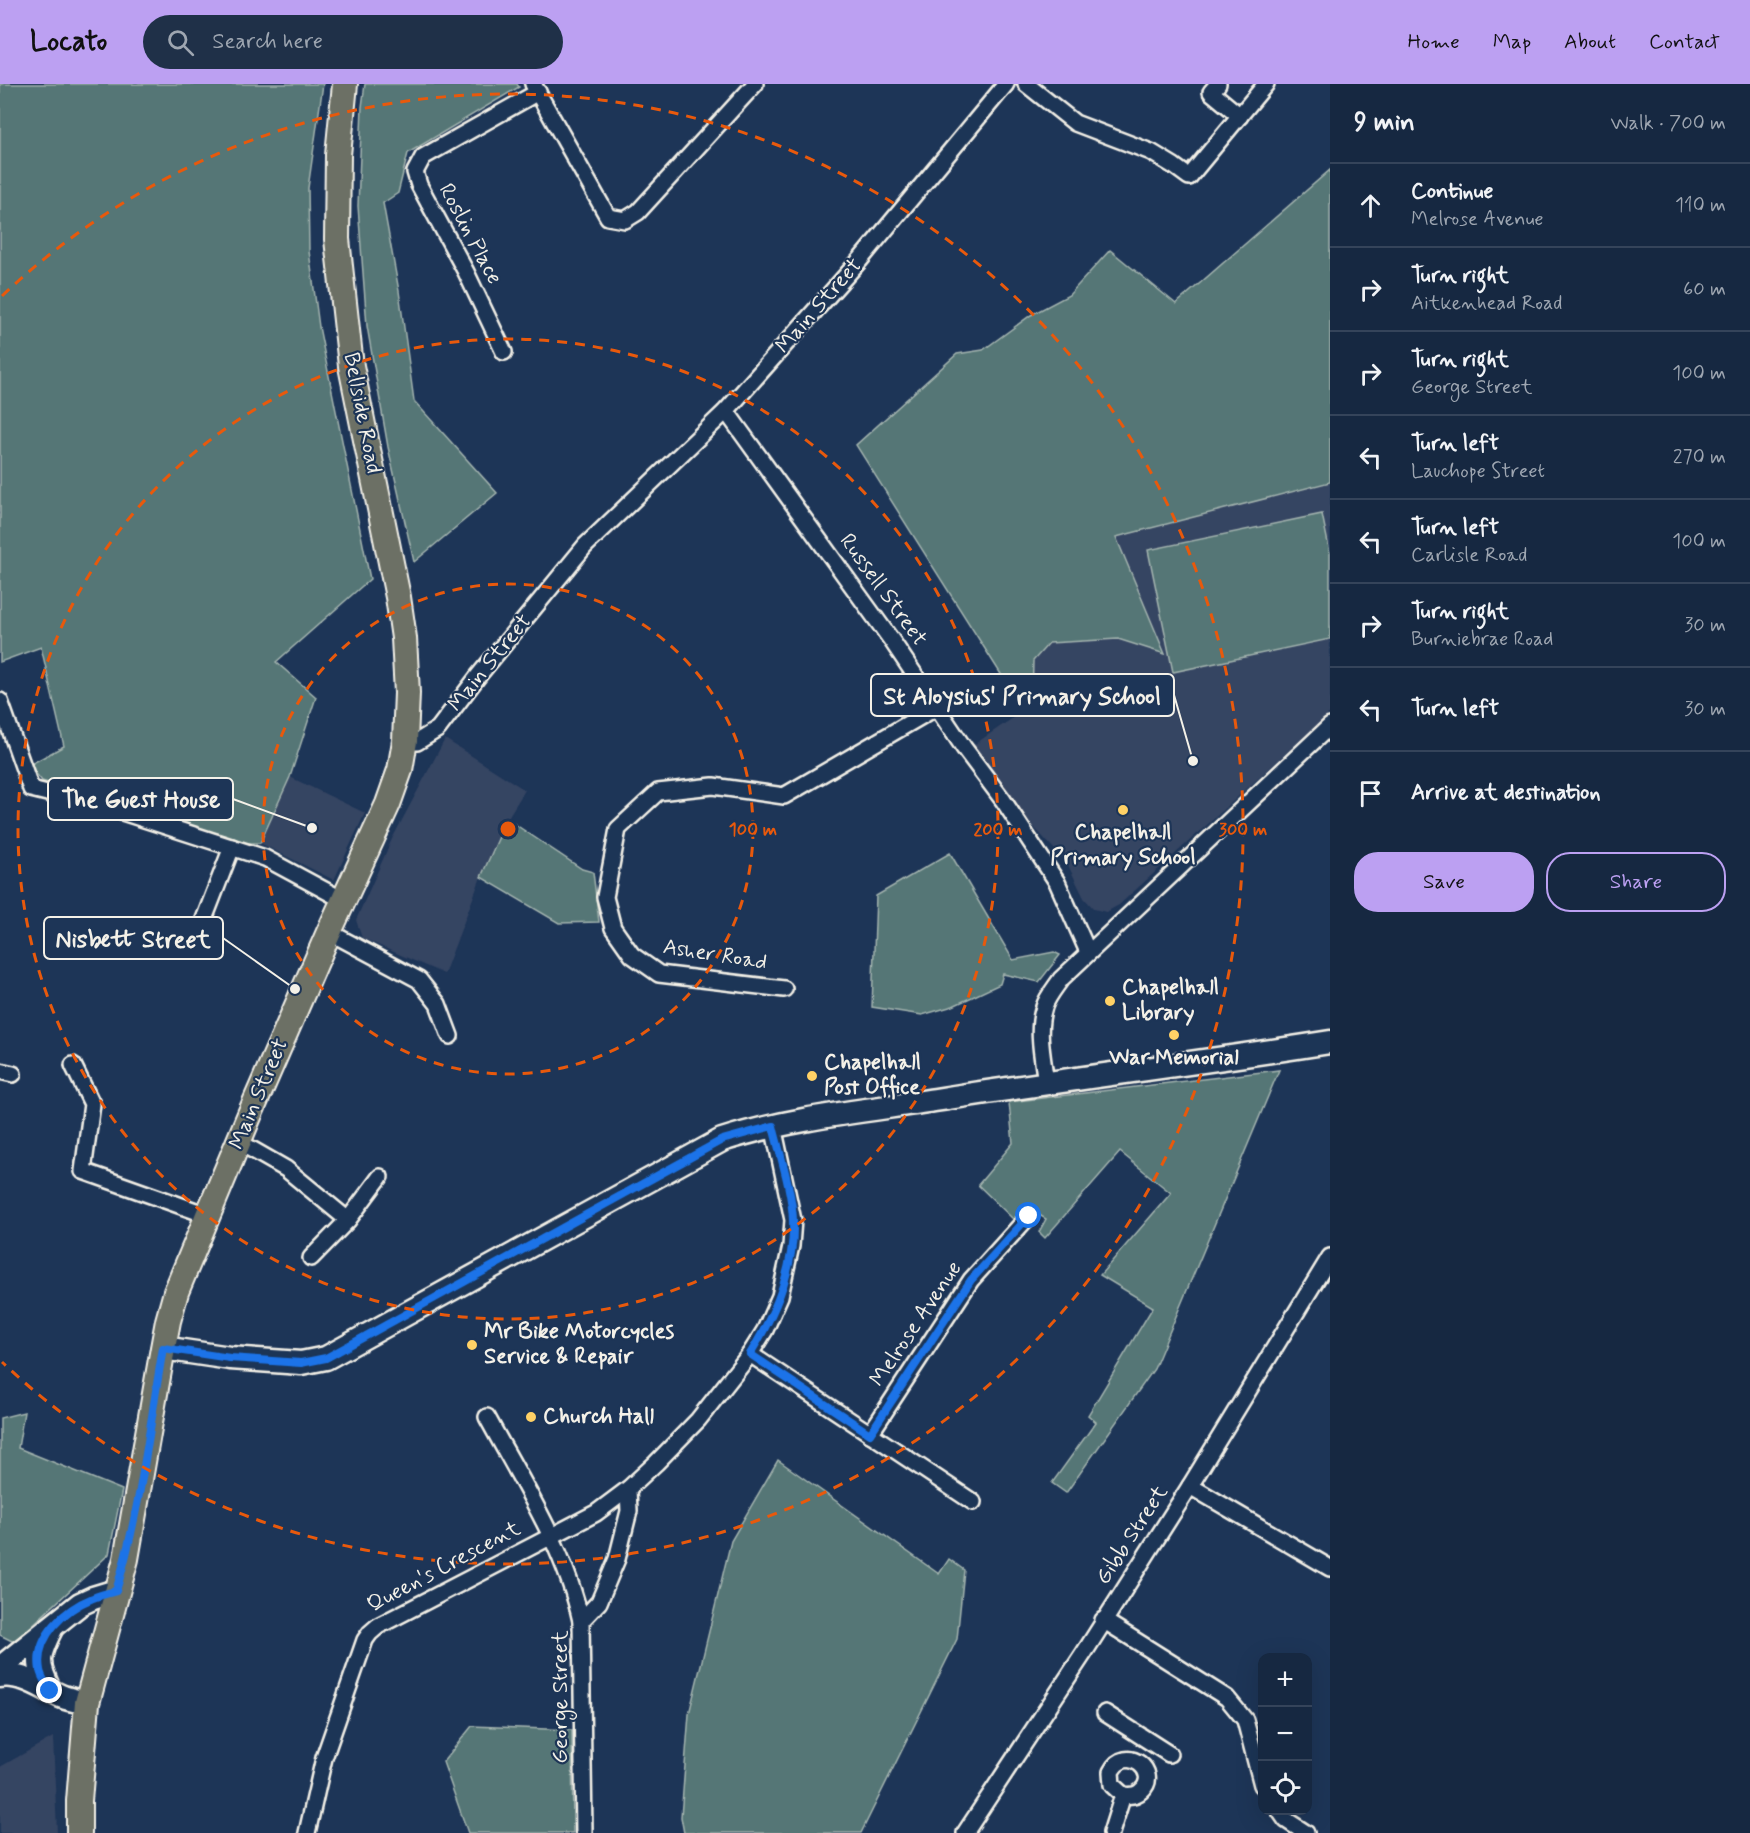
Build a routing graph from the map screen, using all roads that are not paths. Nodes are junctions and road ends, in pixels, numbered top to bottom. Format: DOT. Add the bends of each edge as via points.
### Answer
graph roads {
  1 [pos="345,84"];
  2 [pos="754,84"];
  3 [pos="1006,84"];
  4 [pos="1026,84"];
  5 [pos="1218,84"];
  6 [pos="1266,84"];
  7 [pos="536,88"];
  8 [pos="1240,116"];
  9 [pos="504,352"];
  10 [pos="726,411"];
  11 [pos="0,701"];
  12 [pos="937,707"];
  13 [pos="1330,726"];
  14 [pos="405,741"];
  15 [pos="232,848"];
  16 [pos="343,900"];
  17 [pos="329,932"];
  18 [pos="196,940"];
  19 [pos="1089,952"];
  20 [pos="784,989"];
  21 [pos="450,1035"];
  22 [pos="1330,1042"];
  23 [pos="73,1065"];
  24 [pos="1046,1083"];
  25 [pos="773,1126"];
  26 [pos="239,1142"];
  27 [pos="380,1177"];
  28 [pos="207,1215"];
  29 [pos="1029,1216"];
  30 [pos="348,1220"];
  31 [pos="1330,1257"];
  32 [pos="311,1258"];
  33 [pos="163,1348"];
  34 [pos="750,1354"];
  35 [pos="487,1417"];
  36 [pos="870,1434"];
  37 [pos="1191,1486"];
  38 [pos="628,1489"];
  39 [pos="973,1502"];
  40 [pos="551,1536"];
  41 [pos="1330,1568"];
  42 [pos="116,1591"];
  43 [pos="1103,1620"];
  44 [pos="581,1621"];
  45 [pos="52,1626"];
  46 [pos="0,1668"];
  47 [pos="0,1677"];
  48 [pos="50,1691"];
  49 [pos="87,1703"];
  50 [pos="1105,1713"];
  51 [pos="1151,1743"];
  52 [pos="1169,1754"];
  53 [pos="1139,1762"];
  54 [pos="1258,1767"];
  55 [pos="1123,1795"];
  56 [pos="1282,1815"];
  57 [pos="968,1832"];
  58 [pos="79,1833"];
  59 [pos="307,1833"];
  60 [pos="584,1833"];
  61 [pos="1111,1833"];
  62 [pos="1306,1833"];
  1 -- 14 [label="main road, Bellside Road" via="338,155 338,239 351,366 404,638"];
  2 -- 7 [label="street" via="638,212 625,220 608,217"];
  3 -- 10 [label="street, Main Street" via="847,275"];
  4 -- 8 [label="street" via="1075,123 1151,152 1189,177"];
  5 -- 8 [label="street" via="1211,92"];
  6 -- 8 [label="street"];
  7 -- 9 [label="street, Roslin Place" via="423,157 415,172"];
  10 -- 12 [label="street, Russell Street"];
  10 -- 14 [label="street, Main Street" via="585,546 438,729 417,742"];
  11 -- 15 [label="street" via="31,789 116,810"];
  12 -- 19 [label="street, Russell Street" via="1057,882"];
  12 -- 20 [label="street, Asher Road" via="784,796 713,786 658,792 618,829 605,897 613,928 632,955 659,974"];
  13 -- 19 [label="street"];
  14 -- 16 [label="main road, Main Street" via="388,804"];
  15 -- 16 [label="street" via="265,858"];
  15 -- 18 [label="street"];
  16 -- 17 [label="main road, Main Street"];
  17 -- 21 [label="street" via="418,980 438,1004"];
  17 -- 26 [label="main road, Main Street"];
  19 -- 24 [label="street" via="1061,979 1045,1005 1041,1033"];
  22 -- 24 [label="street"];
  23 -- 28 [label="street" via="92,1104 83,1171"];
  24 -- 25 [label="street"];
  25 -- 33 [label="street" via="722,1140 326,1358 301,1363"];
  25 -- 34 [label="street" via="793,1220 791,1246 780,1296"];
  26 -- 28 [label="main road, Main Street"];
  26 -- 30 [label="street" via="286,1169"];
  27 -- 30 [label="street"];
  28 -- 33 [label="main road, Main Street" via="176,1292"];
  29 -- 36 [label="street, Melrose Avenue" via="971,1280"];
  30 -- 32 [label="street"];
  31 -- 37 [label="street, Gibb Street"];
  33 -- 42 [label="main road, Main Street" via="128,1549"];
  34 -- 36 [label="street"];
  34 -- 38 [label="street" via="698,1420"];
  35 -- 40 [label="street"];
  36 -- 39 [label="street"];
  37 -- 41 [label="street"];
  37 -- 43 [label="street, Gibb Street"];
  38 -- 40 [label="street, Queen's Crescent" via="596,1513"];
  38 -- 44 [label="street, George Street" via="629,1511 617,1559 598,1602"];
  40 -- 44 [label="street" via="576,1597"];
  40 -- 59 [label="street, Queen's Crescent" via="370,1633 324,1758"];
  42 -- 45 [label="street" via="80,1604"];
  42 -- 49 [label="main road, Main Street"];
  43 -- 54 [label="street" via="1227,1698 1245,1720"];
  43 -- 57 [label="street, Gibb Street"];
  44 -- 60 [label="street, George Street"];
  45 -- 46 [label="street"];
  45 -- 48 [label="street" via="39,1657 40,1672"];
  47 -- 48 [label="street" via="21,1677"];
  48 -- 49 [label="street"];
  49 -- 58 [label="main road, Main Street"];
  50 -- 51 [label="street"];
  51 -- 52 [label="street"];
  51 -- 53 [label="street"];
  53 -- 55 [label="street" via="1147,1773 1147,1783 1133,1796"];
  53 -- 55 [label="street" via="1123,1760 1111,1772 1112,1785"];
  55 -- 61 [label="street"];
  56 -- 62 [label="street"];
}
